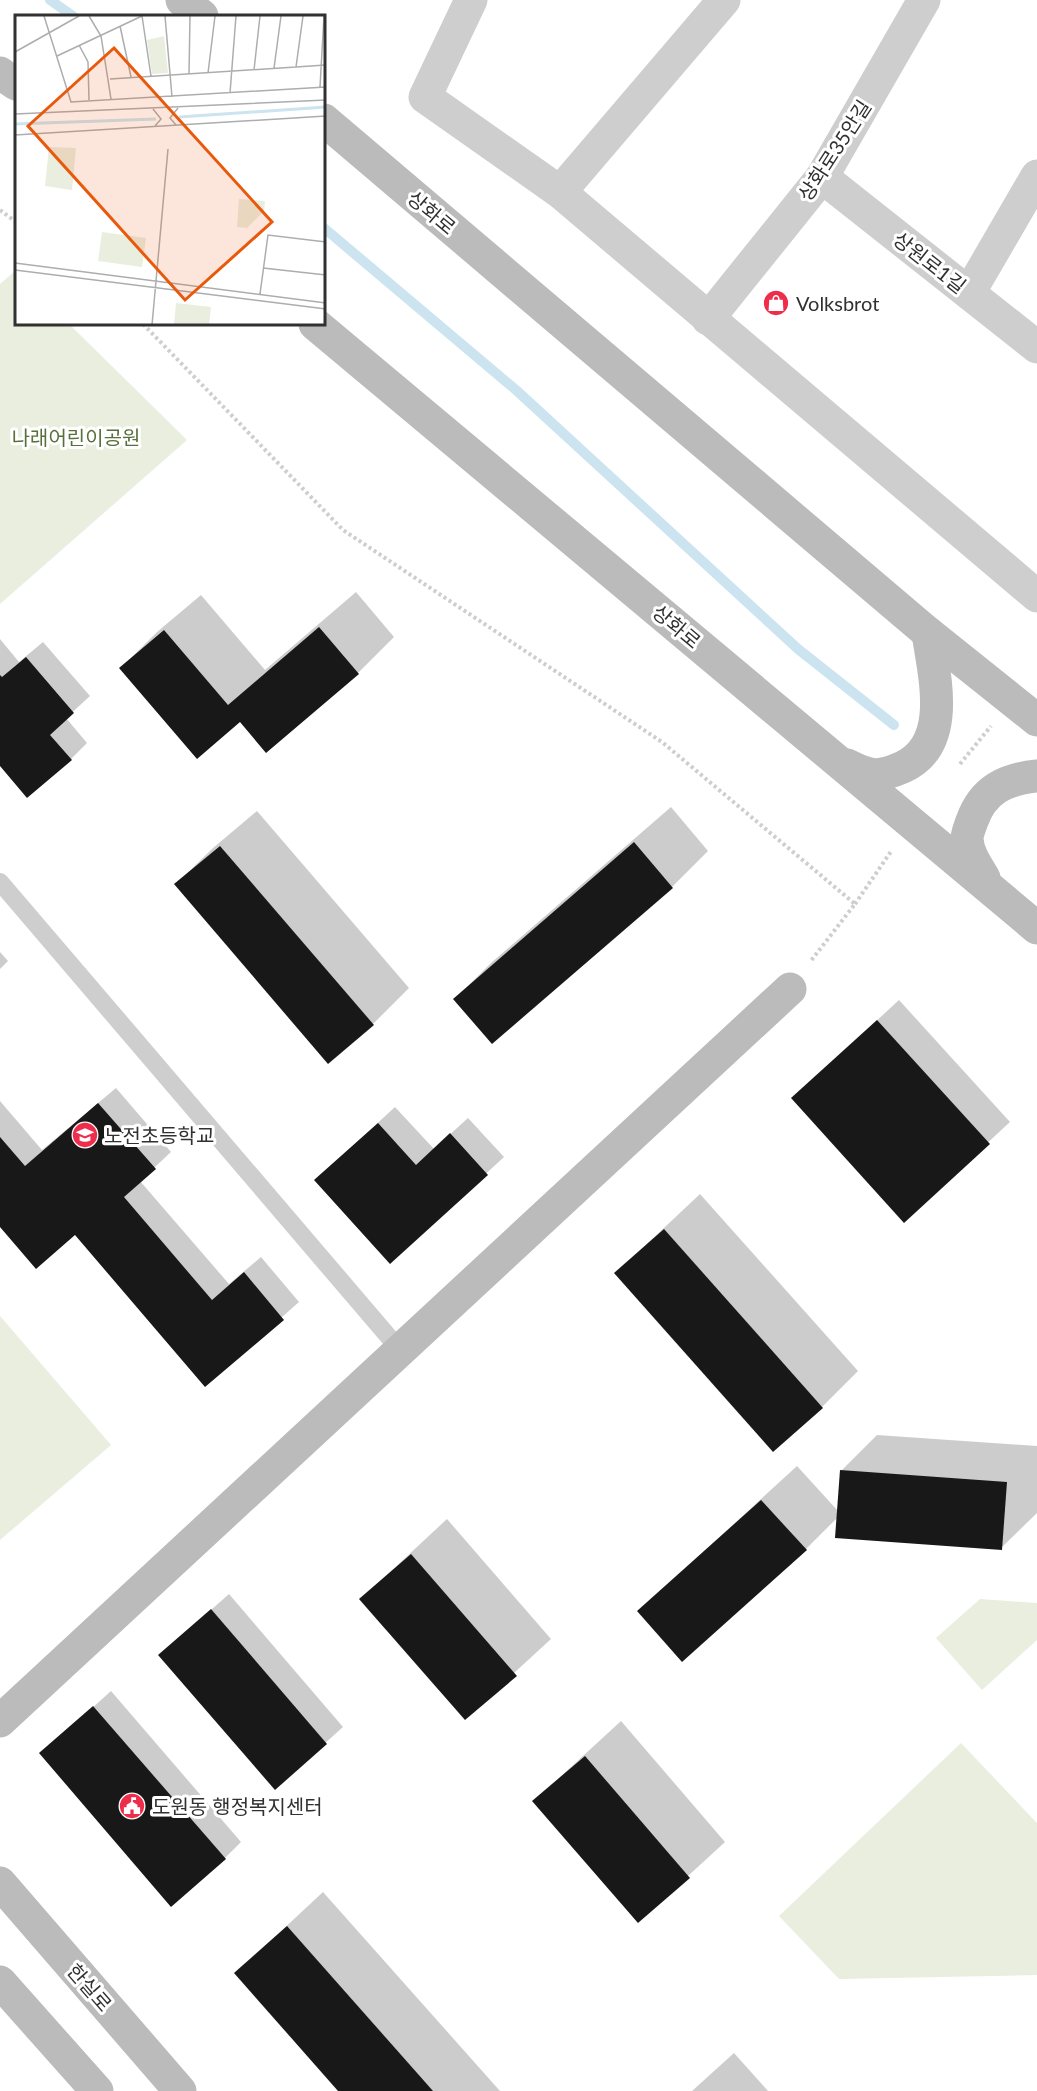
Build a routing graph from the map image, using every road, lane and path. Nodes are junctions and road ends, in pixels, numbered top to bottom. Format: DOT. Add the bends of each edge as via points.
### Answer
graph roads {
  1 [pos="182,0"];
  2 [pos="471,0"];
  3 [pos="724,0"];
  4 [pos="924,0"];
  5 [pos="201,15"];
  6 [pos="0,73"];
  7 [pos="15,83"];
  8 [pos="326,122"];
  9 [pos="1037,176"];
  10 [pos="822,177"];
  11 [pos="560,192"];
  12 [pos="0,210"];
  13 [pos="15,221"];
  14 [pos="969,293"];
  15 [pos="708,319"];
  16 [pos="145,326"];
  17 [pos="317,326"];
  18 [pos="1037,347"];
  19 [pos="1037,596"];
  20 [pos="928,633"];
  21 [pos="1025,710"];
  22 [pos="837,760"];
  23 [pos="955,770"];
  24 [pos="1037,776"];
  25 [pos="911,822"];
  26 [pos="0,882"];
  27 [pos="988,885"];
  28 [pos="855,904"];
  29 [pos="1037,928"];
  30 [pos="790,989"];
  31 [pos="400,1350"];
  32 [pos="0,1721"];
  33 [pos="0,1883"];
  34 [pos="0,1982"];
  35 [pos="97,2091"];
  36 [pos="180,2091"];
  1 -- 5 [label="main road"];
  2 -- 11 [label="street" via="425,97"];
  3 -- 11 [label="street"];
  4 -- 10 [label="street, 상화로35안길"];
  6 -- 7 [label="main road"];
  8 -- 20 [label="main road, 상화로"];
  9 -- 14 [label="street"];
  10 -- 14 [label="street, 상원로1길"];
  10 -- 15 [label="street, 상화로35안길"];
  11 -- 15 [label="street"];
  12 -- 13 [label="path"];
  14 -- 18 [label="street, 상원로1길"];
  15 -- 19 [label="street"];
  16 -- 28 [label="path" via="343,530 662,742"];
  17 -- 22 [label="main road, 상화로"];
  20 -- 21 [label="main road, 상화로"];
  20 -- 22 [label="main road" via="936,686 936,720 925,752 912,763 883,776 867,775"];
  21 -- 23 [label="path"];
  22 -- 25 [label="main road, 상화로"];
  24 -- 27 [label="main road" via="1017,778 998,786 977,807 966,836"];
  25 -- 27 [label="main road, 상화로"];
  25 -- 28 [label="path"];
  26 -- 31 [label="lane"];
  27 -- 29 [label="main road, 상화로"];
  28 -- 30 [label="path"];
  30 -- 31 [label="main road"];
  31 -- 32 [label="main road"];
  33 -- 36 [label="main road, 한실로"];
  34 -- 35 [label="main road"];
}
